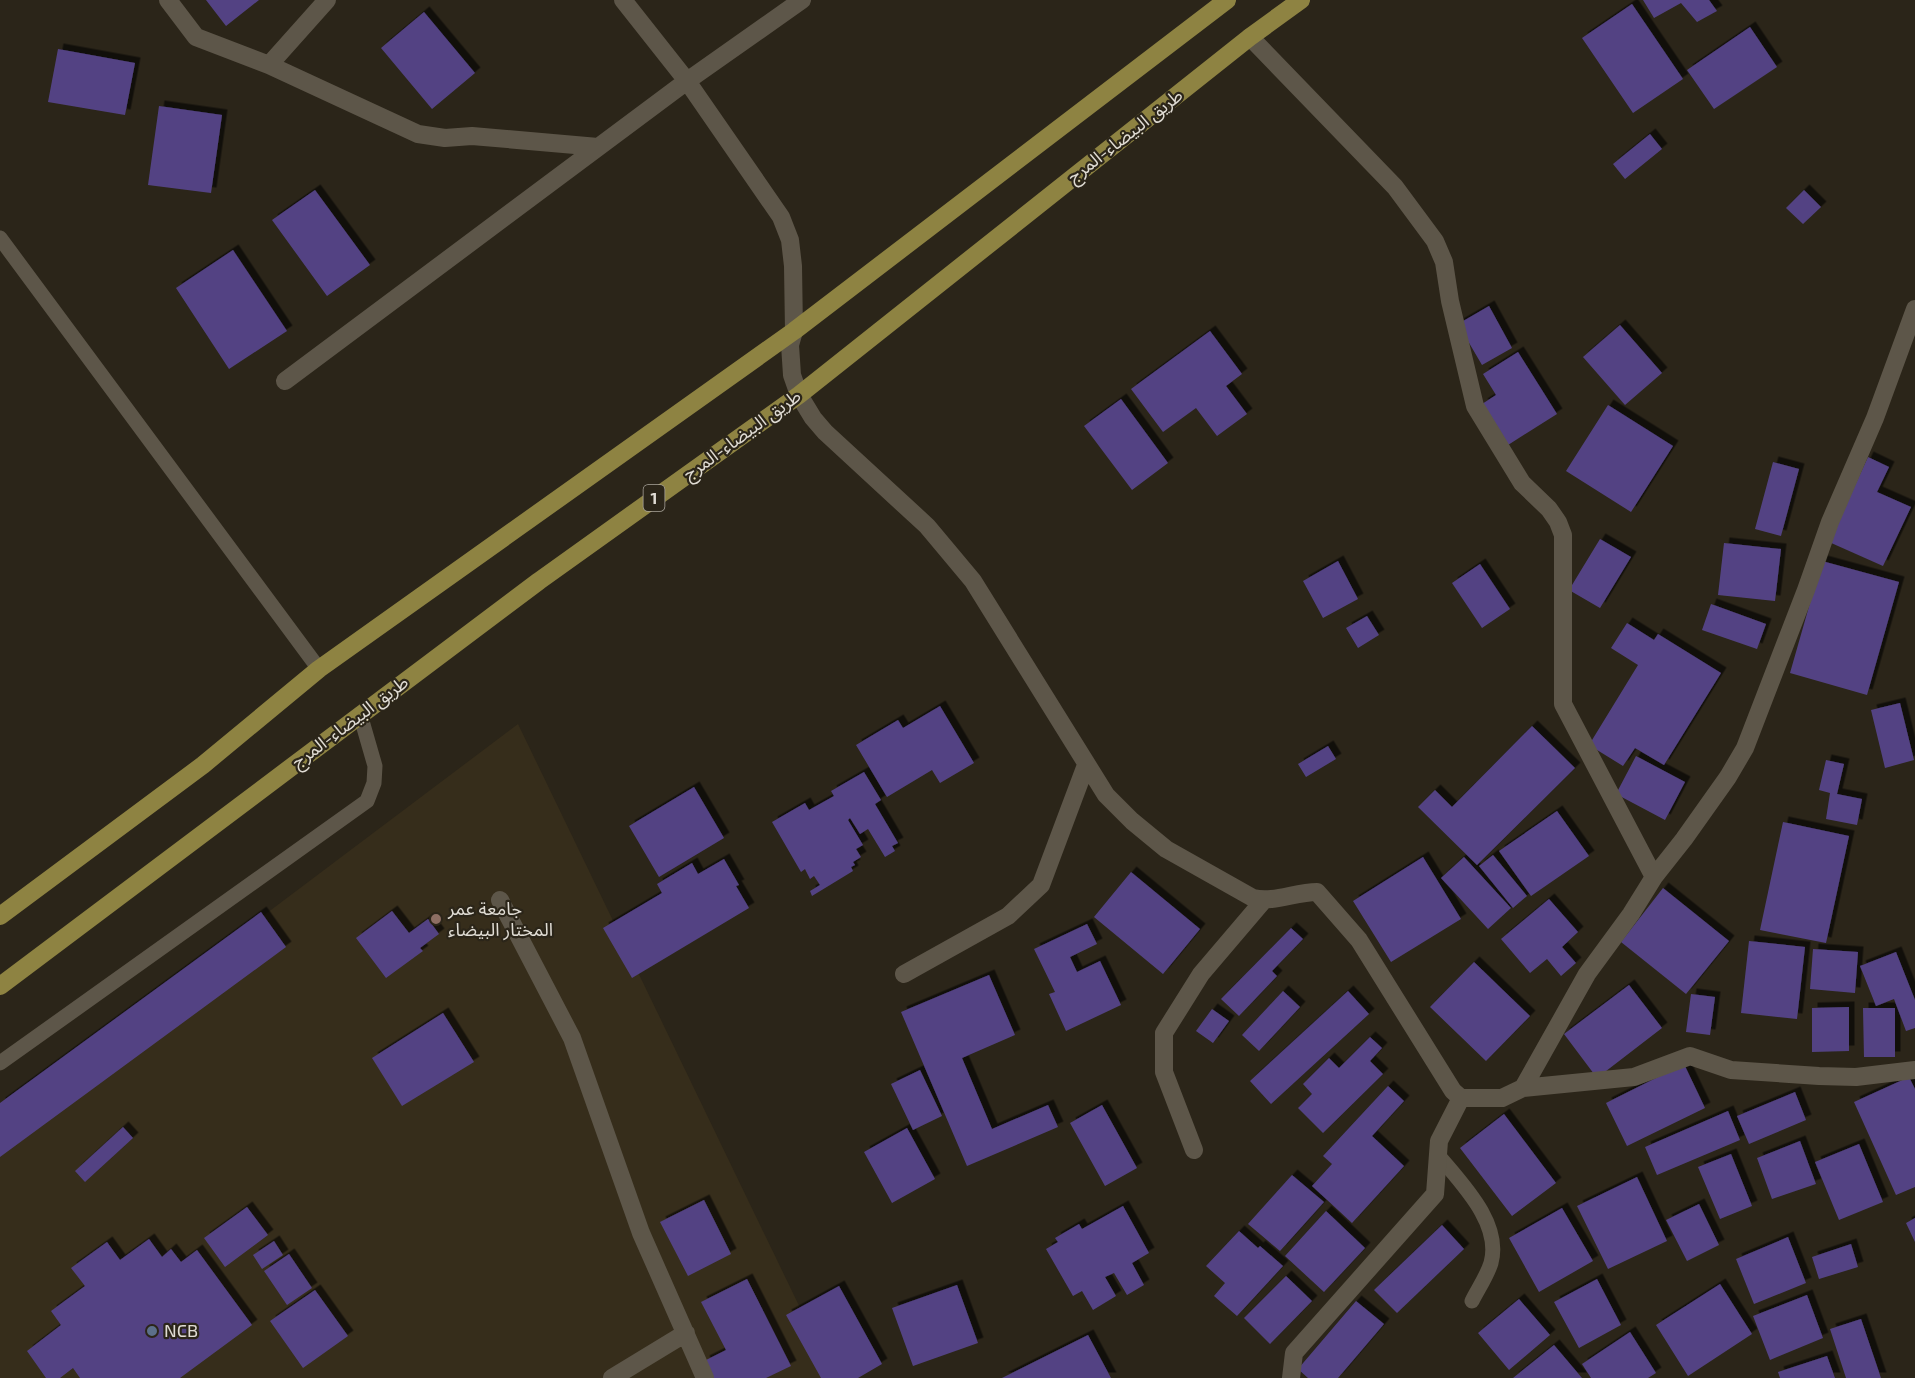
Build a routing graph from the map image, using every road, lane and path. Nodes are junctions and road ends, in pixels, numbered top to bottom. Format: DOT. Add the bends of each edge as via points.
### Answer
graph roads {
  1 [pos="168,0"];
  2 [pos="327,0"];
  3 [pos="623,0"];
  4 [pos="802,0"];
  5 [pos="1227,0"];
  6 [pos="1301,0"];
  7 [pos="1250,37"];
  8 [pos="269,65"];
  9 [pos="687,81"];
  10 [pos="598,147"];
  11 [pos="0,238"];
  12 [pos="1915,309"];
  13 [pos="794,331"];
  14 [pos="285,381"];
  15 [pos="799,395"];
  16 [pos="320,669"];
  17 [pos="360,714"];
  18 [pos="1086,765"];
  19 [pos="1654,877"];
  20 [pos="500,900"];
  21 [pos="1264,900"];
  22 [pos="0,916"];
  23 [pos="903,974"];
  24 [pos="0,986"];
  25 [pos="0,1063"];
  26 [pos="1915,1070"];
  27 [pos="1522,1088"];
  28 [pos="1461,1098"];
  29 [pos="1194,1150"];
  30 [pos="1438,1155"];
  31 [pos="1472,1301"];
  32 [pos="686,1333"];
  33 [pos="612,1378"];
  34 [pos="705,1378"];
  35 [pos="1292,1378"];
  1 -- 8 [label="street" via="196,37"];
  2 -- 8 [label="street"];
  3 -- 9 [label="street"];
  4 -- 9 [label="street"];
  5 -- 13 [label="highway"];
  6 -- 7 [label="highway, طريق البيضاء-المرج / 1"];
  7 -- 15 [label="highway, طريق البيضاء-المرج / 1"];
  7 -- 19 [label="street" via="1395,187 1442,253 1474,406 1522,483 1558,522 1563,535 1563,704"];
  8 -- 10 [label="street" via="418,134"];
  9 -- 10 [label="street"];
  9 -- 13 [label="street" via="781,218 794,266"];
  10 -- 14 [label="street"];
  11 -- 16 [label="lane"];
  12 -- 19 [label="street" via="1745,748"];
  13 -- 15 [label="street" via="790,345 792,375"];
  13 -- 16 [label="highway"];
  15 -- 17 [label="highway, طريق البيضاء-المرج / 1"];
  15 -- 18 [label="street" via="825,432 927,526 973,581"];
  16 -- 22 [label="highway" via="203,765"];
  17 -- 24 [label="highway, طريق البيضاء-المرج / 1"];
  17 -- 25 [label="lane" via="375,766 367,801"];
  18 -- 21 [label="street" via="1106,795 1166,849 1253,898"];
  18 -- 23 [label="street" via="1041,885 1008,916"];
  19 -- 27 [label="street" via="1587,974"];
  20 -- 32 [label="street" via="572,1038 641,1233"];
  21 -- 28 [label="street" via="1317,892 1359,940"];
  21 -- 29 [label="street" via="1201,974 1164,1034 1164,1072"];
  26 -- 27 [label="street" via="1856,1077 1819,1076 1731,1070 1690,1056 1634,1077"];
  27 -- 28 [label="street" via="1502,1098"];
  28 -- 30 [label="street" via="1439,1141"];
  30 -- 31 [label="lane" via="1478,1204 1493,1242 1491,1264"];
  30 -- 35 [label="street" via="1435,1194 1294,1353"];
  32 -- 33 [label="street"];
  32 -- 34 [label="street"];
}
